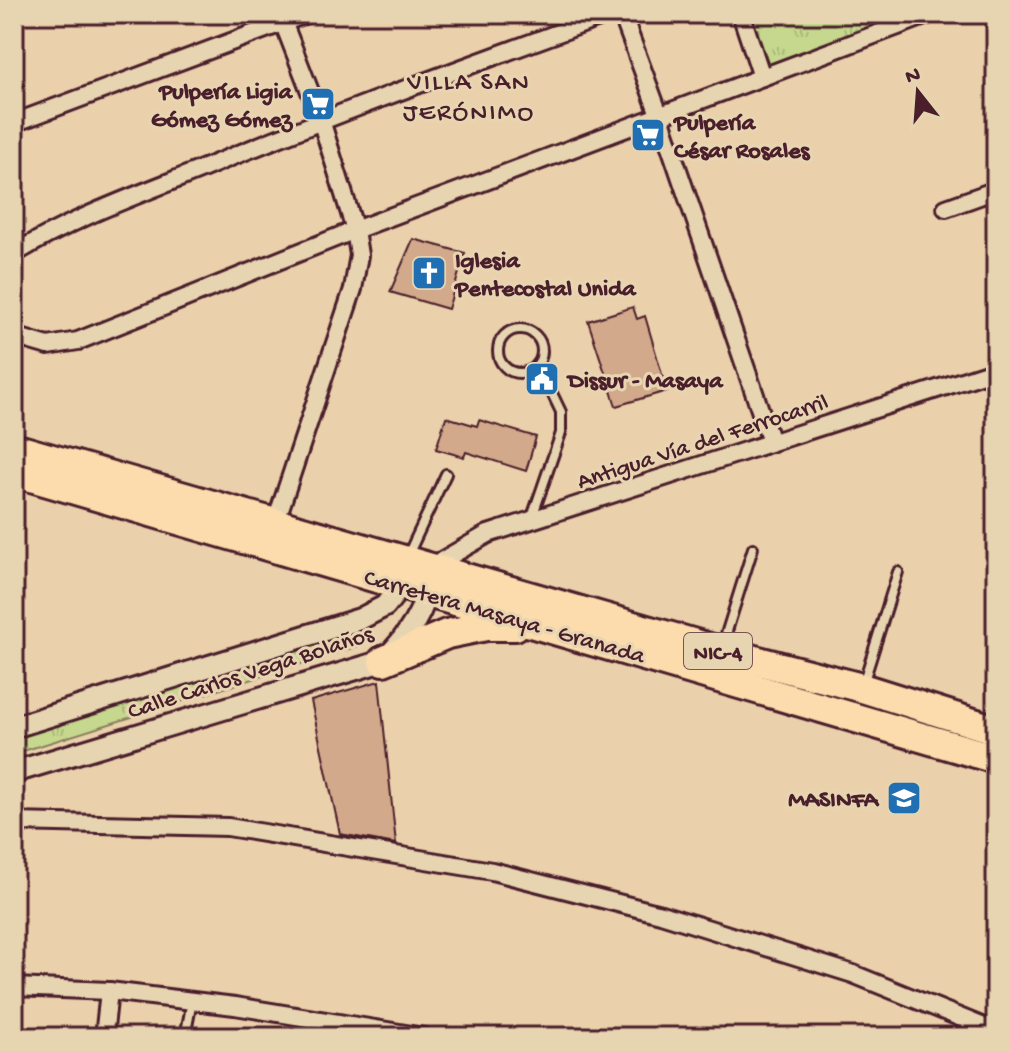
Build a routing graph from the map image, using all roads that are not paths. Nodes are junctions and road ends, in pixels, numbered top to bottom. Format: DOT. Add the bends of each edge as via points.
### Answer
graph roads {
  1 [pos="306,14"];
  2 [pos="610,14"];
  3 [pos="622,14"];
  4 [pos="741,14"];
  5 [pos="930,14"];
  6 [pos="281,18"];
  7 [pos="762,77"];
  8 [pos="660,117"];
  9 [pos="321,120"];
  10 [pos="14,123"];
  11 [pos="996,190"];
  12 [pos="946,208"];
  13 [pos="355,230"];
  14 [pos="14,254"];
  15 [pos="14,336"];
  16 [pos="538,364"];
  17 [pos="996,370"];
  18 [pos="771,442"];
  19 [pos="14,448"];
  20 [pos="14,472"];
  21 [pos="446,474"];
  22 [pos="531,521"];
  23 [pos="272,535"];
  24 [pos="753,548"];
  25 [pos="898,572"];
  26 [pos="415,577"];
  27 [pos="544,625"];
  28 [pos="720,651"];
  29 [pos="383,661"];
  30 [pos="862,688"];
  31 [pos="14,727"];
  32 [pos="996,730"];
  33 [pos="996,759"];
  34 [pos="14,772"];
  35 [pos="14,822"];
  36 [pos="14,987"];
  37 [pos="109,991"];
  38 [pos="192,1001"];
  39 [pos="996,1032"];
  40 [pos="104,1037"];
  41 [pos="185,1037"];
  42 [pos="424,1037"];
  1 -- 6 [label="street"];
  2 -- 9 [label="street"];
  3 -- 8 [label="street"];
  4 -- 7 [label="street"];
  5 -- 7 [label="street"];
  6 -- 9 [label="street"];
  6 -- 10 [label="street"];
  7 -- 8 [label="street"];
  8 -- 13 [label="street"];
  8 -- 18 [label="street"];
  9 -- 13 [label="street"];
  9 -- 14 [label="street" via="85,217"];
  11 -- 12 [label="street"];
  13 -- 15 [label="street" via="78,341 48,346"];
  13 -- 23 [label="street" via="359,255 353,289"];
  16 -- 16 [label="lane" via="543,353 532,331 519,328 499,342 504,366 528,372"];
  16 -- 22 [label="lane" via="561,412 561,433"];
  17 -- 18 [label="street, Antigua Vía del Ferrocarril"];
  18 -- 22 [label="street, Antigua Vía del Ferrocarril"];
  19 -- 23 [label="highway, Carretera Masaya - Granada / NIC-4"];
  20 -- 23 [label="highway, Carretera Masaya - Granada / NIC-4"];
  21 -- 26 [label="lane"];
  22 -- 26 [label="street, Antigua Vía del Ferrocarril" via="488,534"];
  23 -- 26 [label="highway, Carretera Masaya - Granada / NIC-4"];
  24 -- 28 [label="lane"];
  25 -- 30 [label="lane"];
  26 -- 27 [label="highway, Carretera Masaya - Granada / NIC-4"];
  26 -- 28 [label="highway, Carretera Masaya - Granada / NIC-4"];
  26 -- 29 [label="street, Calle Carlos Vega Bolaños" via="405,641"];
  26 -- 31 [label="street, Calle Carlos Vega Bolaños" via="385,606 360,619"];
  27 -- 29 [label="highway" via="486,626 447,634"];
  27 -- 33 [label="highway, Carretera Masaya - Granada / NIC-4"];
  28 -- 30 [label="highway, Carretera Masaya - Granada / NIC-4"];
  29 -- 34 [label="street, Calle Carlos Vega Bolaños"];
  30 -- 32 [label="highway, Carretera Masaya - Granada / NIC-4"];
  35 -- 39 [label="street" via="228,827 492,871 661,914 838,969"];
  36 -- 37 [label="street"];
  37 -- 38 [label="street"];
  37 -- 40 [label="street"];
  38 -- 41 [label="lane"];
  38 -- 42 [label="street"];
}
